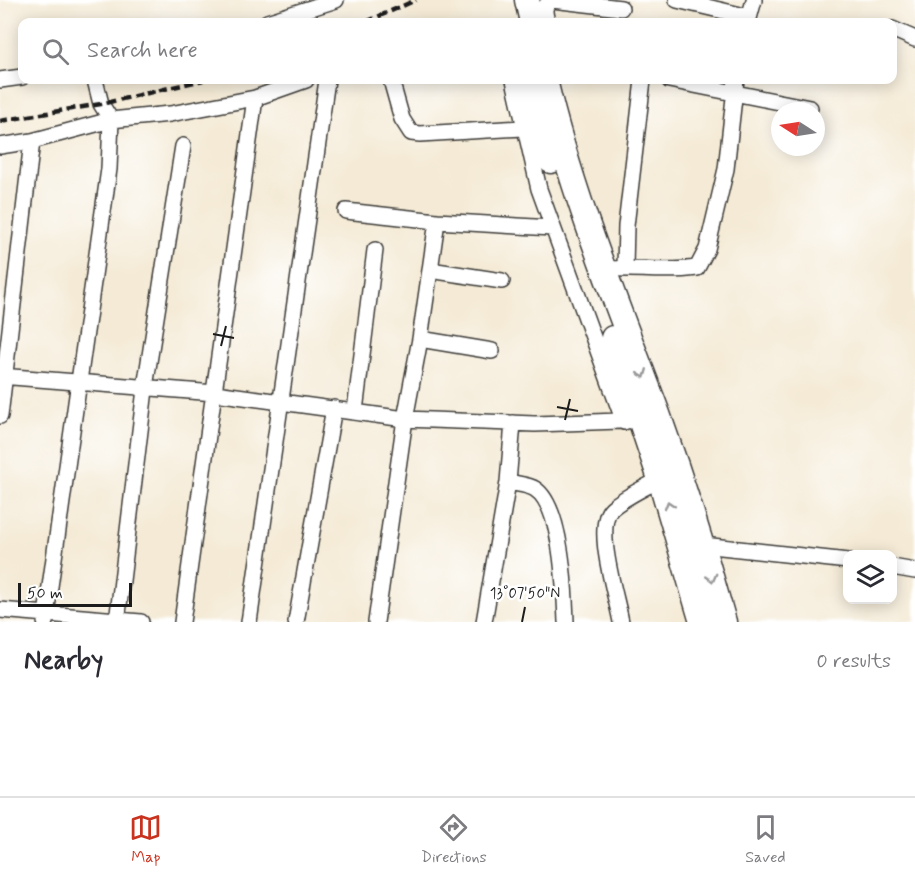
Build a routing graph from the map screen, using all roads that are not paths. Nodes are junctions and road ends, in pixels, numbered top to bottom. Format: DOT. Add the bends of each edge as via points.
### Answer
graph roads {
  1 [pos="336,0"];
  2 [pos="512,0"];
  3 [pos="677,0"];
  4 [pos="754,0"];
  5 [pos="540,1"];
  6 [pos="620,10"];
  7 [pos="280,18"];
  8 [pos="516,18"];
  9 [pos="534,18"];
  10 [pos="546,18"];
  11 [pos="742,18"];
  12 [pos="750,18"];
  13 [pos="897,31"];
  14 [pos="915,39"];
  15 [pos="18,78"];
  16 [pos="0,80"];
  17 [pos="96,84"];
  18 [pos="295,84"];
  19 [pos="326,84"];
  20 [pos="392,84"];
  21 [pos="515,84"];
  22 [pos="544,84"];
  23 [pos="546,84"];
  24 [pos="643,84"];
  25 [pos="712,84"];
  26 [pos="734,86"];
  27 [pos="255,98"];
  28 [pos="789,102"];
  29 [pos="111,120"];
  30 [pos="524,128"];
  31 [pos="32,141"];
  32 [pos="0,146"];
  33 [pos="183,146"];
  34 [pos="346,211"];
  35 [pos="437,221"];
  36 [pos="552,228"];
  37 [pos="375,250"];
  38 [pos="615,268"];
  39 [pos="430,270"];
  40 [pos="502,281"];
  41 [pos="420,339"];
  42 [pos="492,351"];
  43 [pos="3,376"];
  44 [pos="80,383"];
  45 [pos="146,388"];
  46 [pos="216,393"];
  47 [pos="280,403"];
  48 [pos="334,408"];
  49 [pos="355,411"];
  50 [pos="0,416"];
  51 [pos="405,419"];
  52 [pos="642,420"];
  53 [pos="513,423"];
  54 [pos="660,478"];
  55 [pos="508,482"];
  56 [pos="703,545"];
  57 [pos="843,560"];
  58 [pos="897,568"];
  59 [pos="915,571"];
  60 [pos="0,610"];
  61 [pos="45,618"];
  62 [pos="117,621"];
  63 [pos="141,622"];
  64 [pos="182,622"];
  65 [pos="249,622"];
  66 [pos="296,622"];
  67 [pos="376,622"];
  68 [pos="484,622"];
  69 [pos="566,622"];
  70 [pos="621,622"];
  71 [pos="702,622"];
  72 [pos="724,622"];
  1 -- 7 [label="street"];
  2 -- 8 [label="main road"];
  3 -- 11 [label="street"];
  4 -- 12 [label="street"];
  5 -- 6 [label="street"];
  5 -- 9 [label="main road"];
  5 -- 10 [label="street"];
  13 -- 14 [label="street"];
  15 -- 16 [label="street"];
  17 -- 29 [label="street" via="101,104"];
  18 -- 27 [label="street"];
  19 -- 47 [label="street"];
  20 -- 30 [label="street" via="402,119 411,133"];
  21 -- 30 [label="street"];
  22 -- 52 [label="main road" via="532,106"];
  23 -- 38 [label="main road" via="574,187"];
  24 -- 38 [label="street" via="626,226"];
  25 -- 26 [label="street"];
  26 -- 28 [label="street"];
  26 -- 38 [label="street" via="726,169 707,249 697,268 669,272"];
  27 -- 29 [label="street"];
  27 -- 46 [label="street"];
  29 -- 31 [label="street"];
  29 -- 44 [label="street" via="109,169"];
  30 -- 36 [label="street"];
  31 -- 32 [label="street"];
  31 -- 43 [label="street"];
  33 -- 45 [label="street"];
  34 -- 35 [label="street"];
  35 -- 36 [label="street"];
  35 -- 39 [label="street"];
  36 -- 52 [label="street"];
  37 -- 49 [label="street"];
  38 -- 52 [label="main road, one-way"];
  39 -- 40 [label="street"];
  39 -- 41 [label="street"];
  41 -- 42 [label="street"];
  41 -- 51 [label="street"];
  43 -- 44 [label="street"];
  43 -- 50 [label="street"];
  44 -- 45 [label="street"];
  44 -- 61 [label="street"];
  45 -- 46 [label="street"];
  45 -- 62 [label="street"];
  46 -- 47 [label="street"];
  46 -- 64 [label="street"];
  47 -- 48 [label="street"];
  47 -- 65 [label="street"];
  48 -- 49 [label="street"];
  48 -- 66 [label="street"];
  49 -- 51 [label="street"];
  51 -- 53 [label="street"];
  51 -- 67 [label="street"];
  52 -- 53 [label="street"];
  52 -- 54 [label="main road"];
  52 -- 56 [label="main road"];
  53 -- 55 [label="street"];
  54 -- 70 [label="street" via="611,509 604,520"];
  71 -- 54 [label="main road, one-way"];
  55 -- 68 [label="street"];
  55 -- 69 [label="street" via="536,489 547,504 564,564"];
  56 -- 57 [label="street"];
  56 -- 72 [label="main road, one-way"];
  58 -- 59 [label="street"];
  60 -- 61 [label="street"];
  61 -- 62 [label="street"];
  62 -- 63 [label="street"];
}
